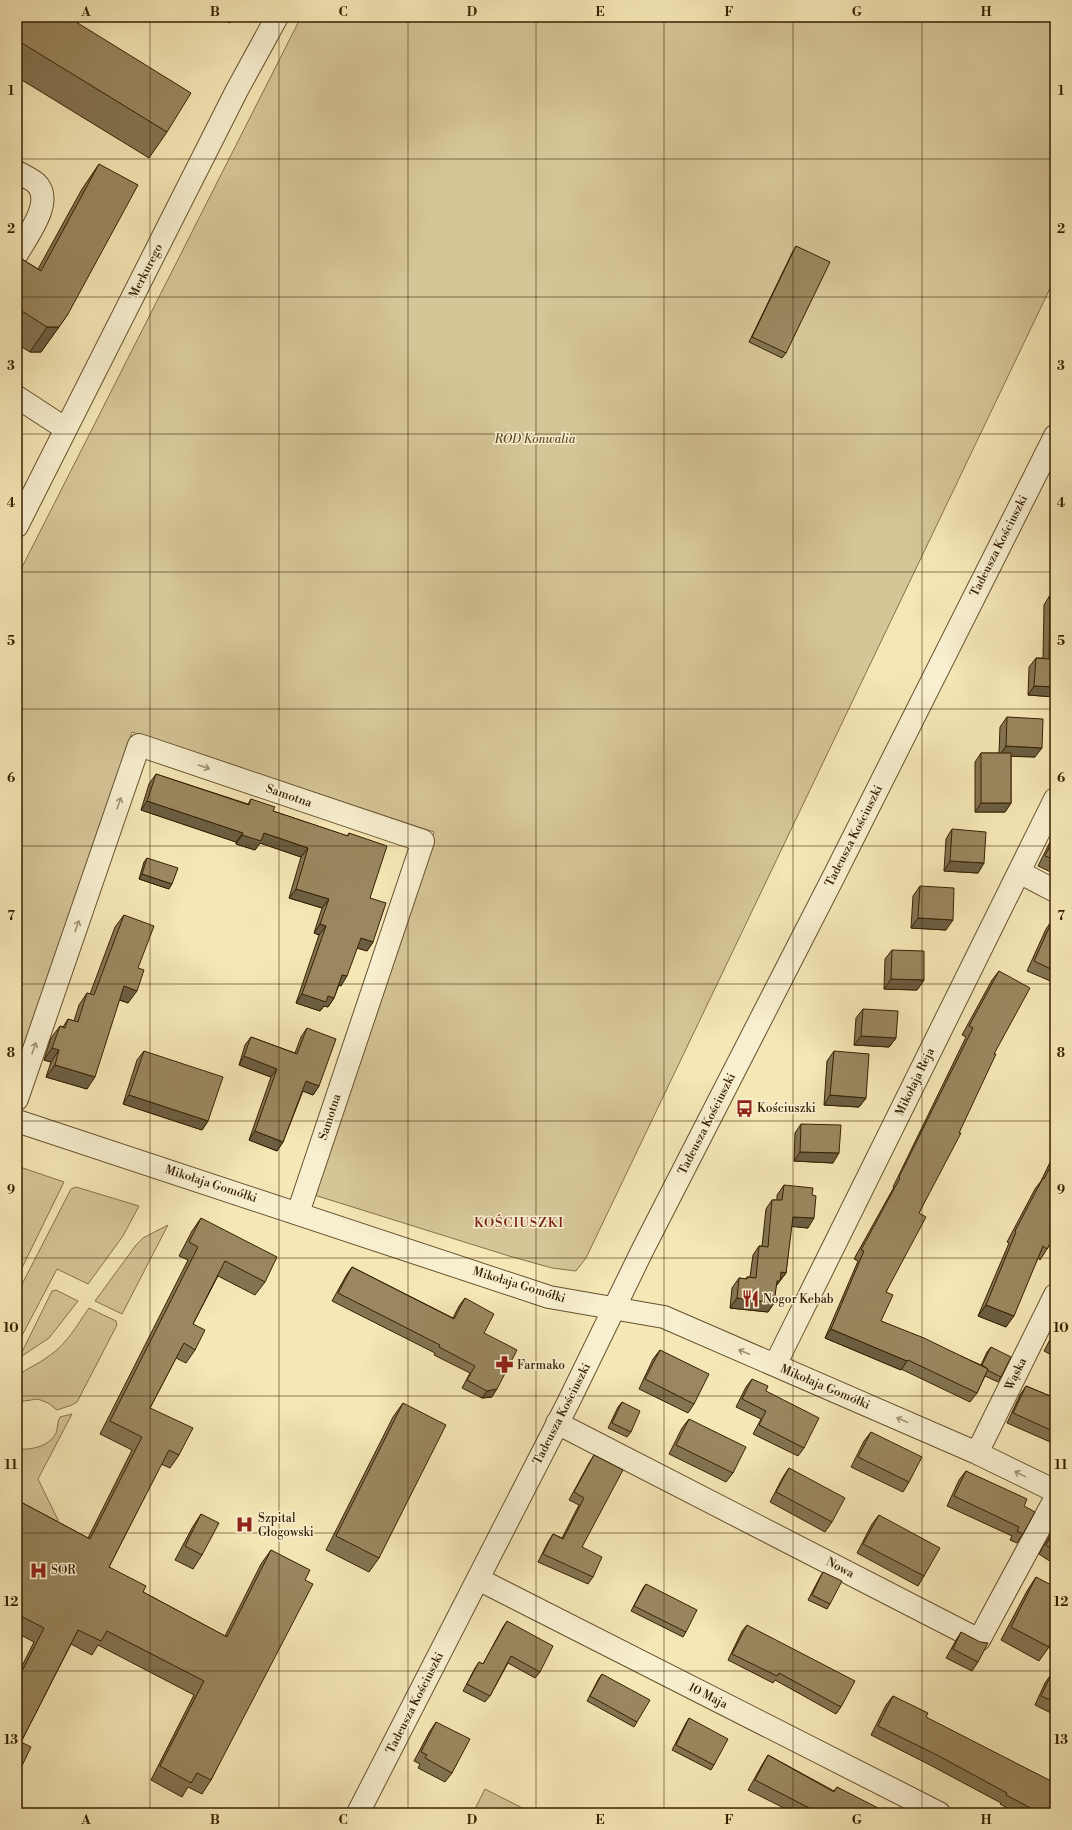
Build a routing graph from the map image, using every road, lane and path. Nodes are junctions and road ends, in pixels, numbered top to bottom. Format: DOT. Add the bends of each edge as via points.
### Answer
graph roads {
  1 [pos="277,17"];
  2 [pos="17,172"];
  3 [pos="17,254"];
  4 [pos="17,397"];
  5 [pos="66,429"];
  6 [pos="1055,436"];
  7 [pos="17,526"];
  8 [pos="1055,799"];
  9 [pos="1019,872"];
  10 [pos="1055,891"];
  11 [pos="17,1099"];
  12 [pos="17,1121"];
  13 [pos="298,1213"];
  14 [pos="1055,1296"];
  15 [pos="615,1310"];
  16 [pos="775,1365"];
  17 [pos="557,1423"];
  18 [pos="976,1452"];
  19 [pos="1055,1491"];
  20 [pos="1055,1499"];
  21 [pos="478,1579"];
  22 [pos="358,1813"];
  23 [pos="938,1813"];
  1 -- 5 [label="street, Merkurego"];
  2 -- 3 [label="street" via="36,184 42,191 43,202 41,211"];
  4 -- 5 [label="street"];
  5 -- 7 [label="street, Merkurego"];
  6 -- 15 [label="street, Tadeusza Kościuszki" via="643,1249"];
  8 -- 9 [label="street, Mikołaja Reja"];
  9 -- 10 [label="street"];
  9 -- 16 [label="street, Mikołaja Reja"];
  11 -- 13 [label="street, Samotna, one-way" via="139,745 423,841"];
  12 -- 13 [label="street, Mikołaja Gomółki"];
  13 -- 15 [label="street, Mikołaja Gomółki" via="549,1297"];
  14 -- 18 [label="street, Wąska"];
  16 -- 15 [label="street, Mikołaja Gomółki, one-way" via="664,1318"];
  15 -- 17 [label="street, Tadeusza Kościuszki"];
  18 -- 16 [label="street, Mikołaja Gomółki, one-way"];
  17 -- 20 [label="street, Nowa" via="980,1640"];
  17 -- 21 [label="street, Tadeusza Kościuszki"];
  19 -- 18 [label="street, Mikołaja Gomółki, one-way"];
  21 -- 22 [label="street, Tadeusza Kościuszki"];
  21 -- 23 [label="street, 10 Maja"];
}
